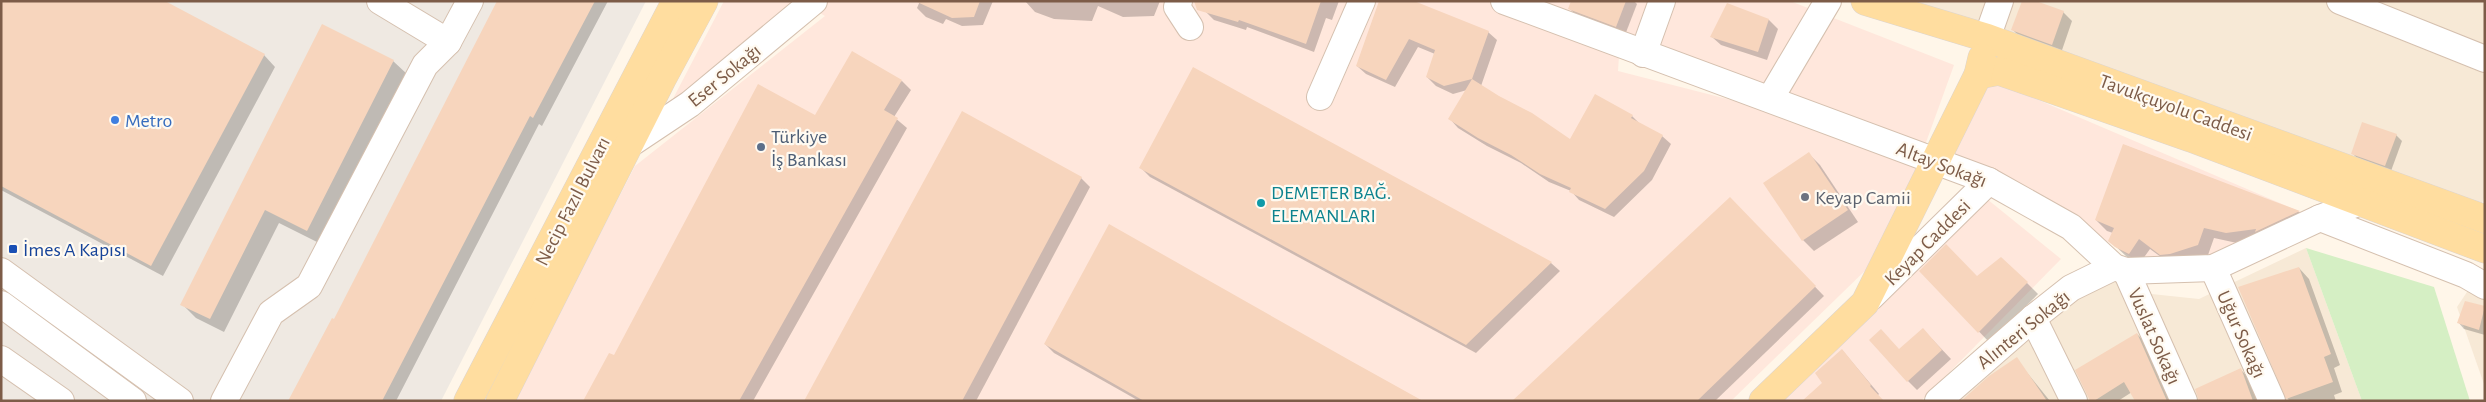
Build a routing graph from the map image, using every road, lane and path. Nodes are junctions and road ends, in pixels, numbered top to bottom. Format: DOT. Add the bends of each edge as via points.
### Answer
graph roads {
  1 [pos="380,1"];
  2 [pos="470,1"];
  3 [pos="676,1"];
  4 [pos="704,1"];
  5 [pos="814,1"];
  6 [pos="1179,1"];
  7 [pos="1362,1"];
  8 [pos="1504,1"];
  9 [pos="1662,1"];
  10 [pos="1828,1"];
  11 [pos="1865,1"];
  12 [pos="2000,1"];
  13 [pos="2340,1"];
  14 [pos="1190,27"];
  15 [pos="1987,38"];
  16 [pos="448,42"];
  17 [pos="1643,54"];
  18 [pos="2485,59"];
  19 [pos="1978,75"];
  20 [pos="1320,97"];
  21 [pos="1770,99"];
  22 [pos="630,144"];
  23 [pos="1935,161"];
  24 [pos="1989,181"];
  25 [pos="2363,201"];
  26 [pos="2320,218"];
  27 [pos="2485,219"];
  28 [pos="2482,241"];
  29 [pos="2213,268"];
  30 [pos="2120,269"];
  31 [pos="1,271"];
  32 [pos="2485,286"];
  33 [pos="1865,303"];
  34 [pos="1,304"];
  35 [pos="2033,318"];
  36 [pos="1,359"];
  37 [pos="61,401"];
  38 [pos="133,401"];
  39 [pos="180,401"];
  40 [pos="224,401"];
  41 [pos="468,401"];
  42 [pos="500,401"];
  43 [pos="1763,401"];
  44 [pos="1938,401"];
  45 [pos="2074,401"];
  46 [pos="2184,401"];
  47 [pos="2272,401"];
  1 -- 16 [label="street"];
  2 -- 16 [label="street"];
  3 -- 41 [label="main road, Necip Fazıl Bulvarı"];
  4 -- 22 [label="main road, Necip Fazıl Bulvarı"];
  5 -- 22 [label="street, Eser Sokağı" via="690,104"];
  6 -- 14 [label="street" via="1177,7"];
  7 -- 20 [label="street"];
  8 -- 17 [label="street, Altay Sokağı"];
  9 -- 17 [label="street"];
  10 -- 21 [label="street"];
  11 -- 15 [label="main road, Tavukçuyolu Caddesi"];
  12 -- 15 [label="street"];
  13 -- 18 [label="street"];
  15 -- 19 [label="main road, Keyap Caddesi"];
  15 -- 27 [label="main road, Tavukçuyolu Caddesi"];
  16 -- 40 [label="street" via="425,65 309,286 271,313"];
  17 -- 21 [label="street, Altay Sokağı"];
  19 -- 23 [label="main road, Keyap Caddesi"];
  19 -- 25 [label="main road, Tavukçuyolu Caddesi" via="1998,71"];
  21 -- 23 [label="street, Altay Sokağı"];
  22 -- 42 [label="main road, Necip Fazıl Bulvarı"];
  23 -- 24 [label="street, Altay Sokağı"];
  23 -- 33 [label="main road, Keyap Caddesi"];
  24 -- 30 [label="street, Altay Sokağı" via="2071,226"];
  24 -- 33 [label="street, Keyap Caddesi"];
  25 -- 26 [label="street"];
  25 -- 28 [label="main road, Tavukçuyolu Caddesi"];
  26 -- 29 [label="street"];
  26 -- 32 [label="street" via="2466,275"];
  29 -- 30 [label="street"];
  29 -- 47 [label="street, Uğur Sokağı"];
  30 -- 35 [label="street, Alınteri Sokağı" via="2072,288"];
  30 -- 46 [label="street, Vuslat Sokağı"];
  31 -- 39 [label="street"];
  33 -- 43 [label="main road, Keyap Caddesi"];
  34 -- 38 [label="street"];
  35 -- 44 [label="street, Alınteri Sokağı"];
  35 -- 45 [label="street"];
  36 -- 37 [label="street"];
}
